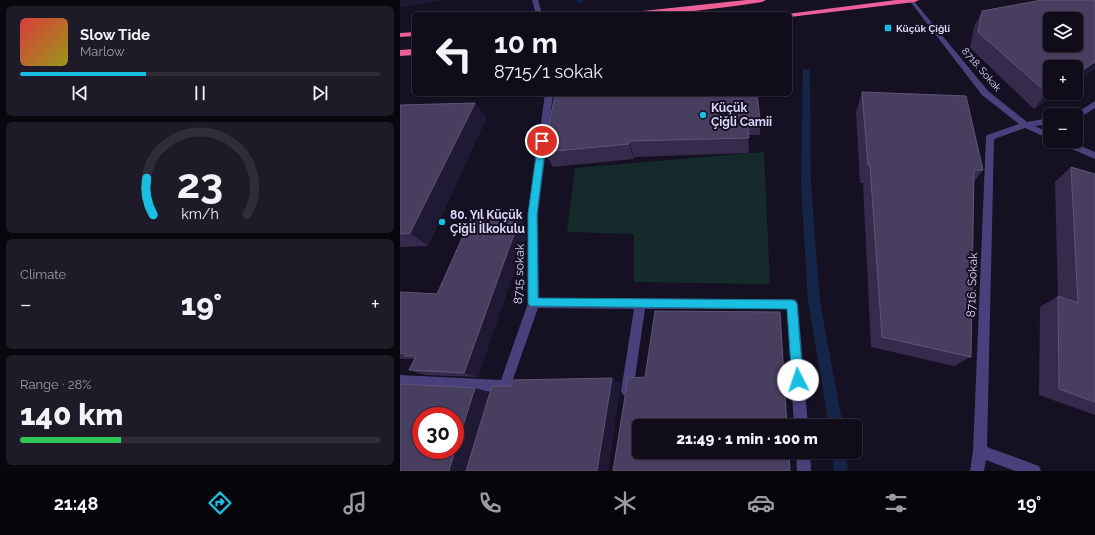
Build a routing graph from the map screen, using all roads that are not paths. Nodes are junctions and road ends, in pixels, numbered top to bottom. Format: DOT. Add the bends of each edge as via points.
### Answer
graph roads {
  1 [pos="535,0"];
  2 [pos="762,0"];
  3 [pos="913,0"];
  4 [pos="741,1"];
  5 [pos="538,12"];
  6 [pos="650,12"];
  7 [pos="792,15"];
  8 [pos="412,34"];
  9 [pos="400,35"];
  10 [pos="412,52"];
  11 [pos="400,53"];
  12 [pos="549,96"];
  13 [pos="1095,104"];
  14 [pos="1083,112"];
  15 [pos="1043,122"];
  16 [pos="1025,125"];
  17 [pos="1043,133"];
  18 [pos="1077,148"];
  19 [pos="1095,156"];
  20 [pos="534,303"];
  21 [pos="640,304"];
  22 [pos="400,381"];
  23 [pos="503,386"];
  24 [pos="626,402"];
  25 [pos="498,407"];
  26 [pos="800,419"];
  27 [pos="980,451"];
  28 [pos="803,459"];
  29 [pos="804,471"];
  30 [pos="977,471"];
  31 [pos="1034,471"];
  1 -- 5 [label="street"];
  2 -- 4 [label="highway"];
  3 -- 7 [label="highway"];
  3 -- 16 [label="street, 8718. Sokak" via="986,93"];
  4 -- 6 [label="highway"];
  8 -- 9 [label="highway"];
  10 -- 11 [label="highway"];
  12 -- 20 [label="street, 8715 sokak" via="533,214"];
  13 -- 14 [label="street"];
  15 -- 16 [label="street"];
  16 -- 17 [label="street, 8718. Sokak"];
  16 -- 27 [label="street, 8716. Sokak" via="990,137"];
  18 -- 19 [label="street"];
  20 -- 21 [label="street"];
  20 -- 23 [label="street, 8715 sokak"];
  21 -- 24 [label="street"];
  21 -- 26 [label="street" via="792,304"];
  22 -- 23 [label="street"];
  23 -- 25 [label="street, 8715 sokak"];
  27 -- 30 [label="street, 8716. Sokak"];
  27 -- 31 [label="street"];
  28 -- 29 [label="street"];
}
